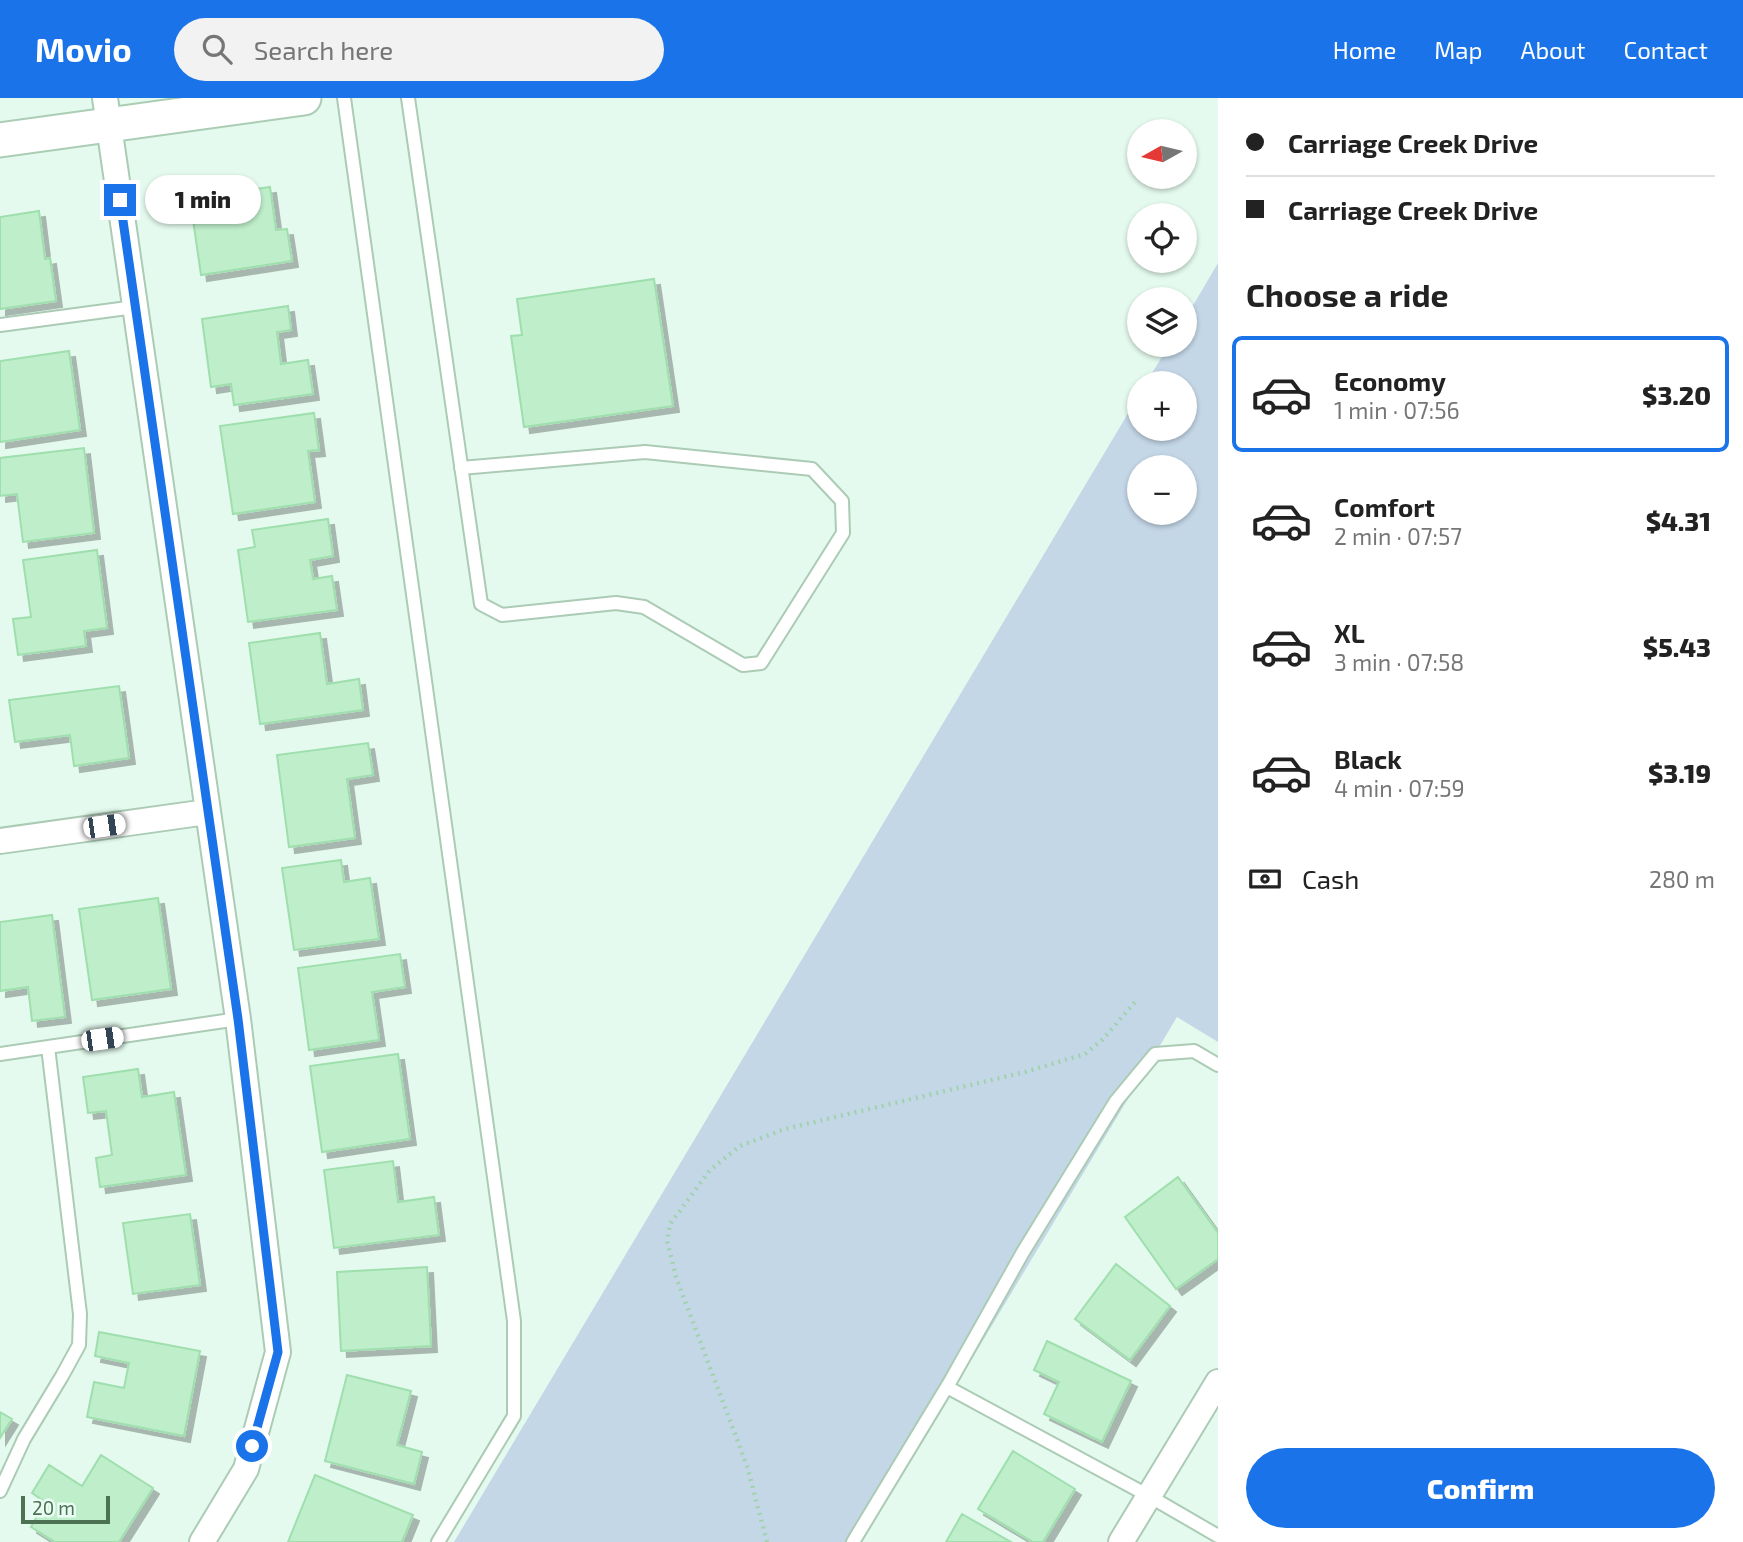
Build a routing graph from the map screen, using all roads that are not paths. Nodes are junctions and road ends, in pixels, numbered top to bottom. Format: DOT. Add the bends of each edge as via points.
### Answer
graph roads {
  1 [pos="304,98"];
  2 [pos="344,98"];
  3 [pos="408,98"];
  4 [pos="107,111"];
  5 [pos="0,140"];
  6 [pos="135,306"];
  7 [pos="0,325"];
  8 [pos="461,468"];
  9 [pos="207,812"];
  10 [pos="0,841"];
  11 [pos="238,1019"];
  12 [pos="48,1047"];
  13 [pos="0,1054"];
  14 [pos="1218,1065"];
  15 [pos="1218,1382"];
  16 [pos="947,1387"];
  17 [pos="0,1491"];
  18 [pos="1149,1496"];
  19 [pos="1218,1536"];
  20 [pos="202,1542"];
  21 [pos="438,1542"];
  22 [pos="853,1542"];
  23 [pos="1121,1542"];
  1 -- 4 [label="main road"];
  2 -- 21 [label="lane" via="514,1321 514,1416"];
  3 -- 8 [label="lane"];
  4 -- 5 [label="main road"];
  4 -- 6 [label="street"];
  6 -- 7 [label="lane"];
  6 -- 9 [label="street"];
  8 -- 8 [label="lane" via="481,604 502,615 615,603 644,607 743,666 761,663 843,533 842,501 812,470 645,452"];
  9 -- 10 [label="street"];
  9 -- 11 [label="street"];
  11 -- 12 [label="lane"];
  11 -- 20 [label="street" via="278,1352 246,1469"];
  12 -- 13 [label="lane"];
  12 -- 17 [label="lane" via="80,1314 79,1345 24,1439"];
  14 -- 16 [label="lane" via="1194,1051 1155,1054 1116,1101"];
  15 -- 18 [label="street"];
  16 -- 18 [label="lane"];
  16 -- 22 [label="lane"];
  18 -- 19 [label="lane"];
  18 -- 23 [label="street"];
}
